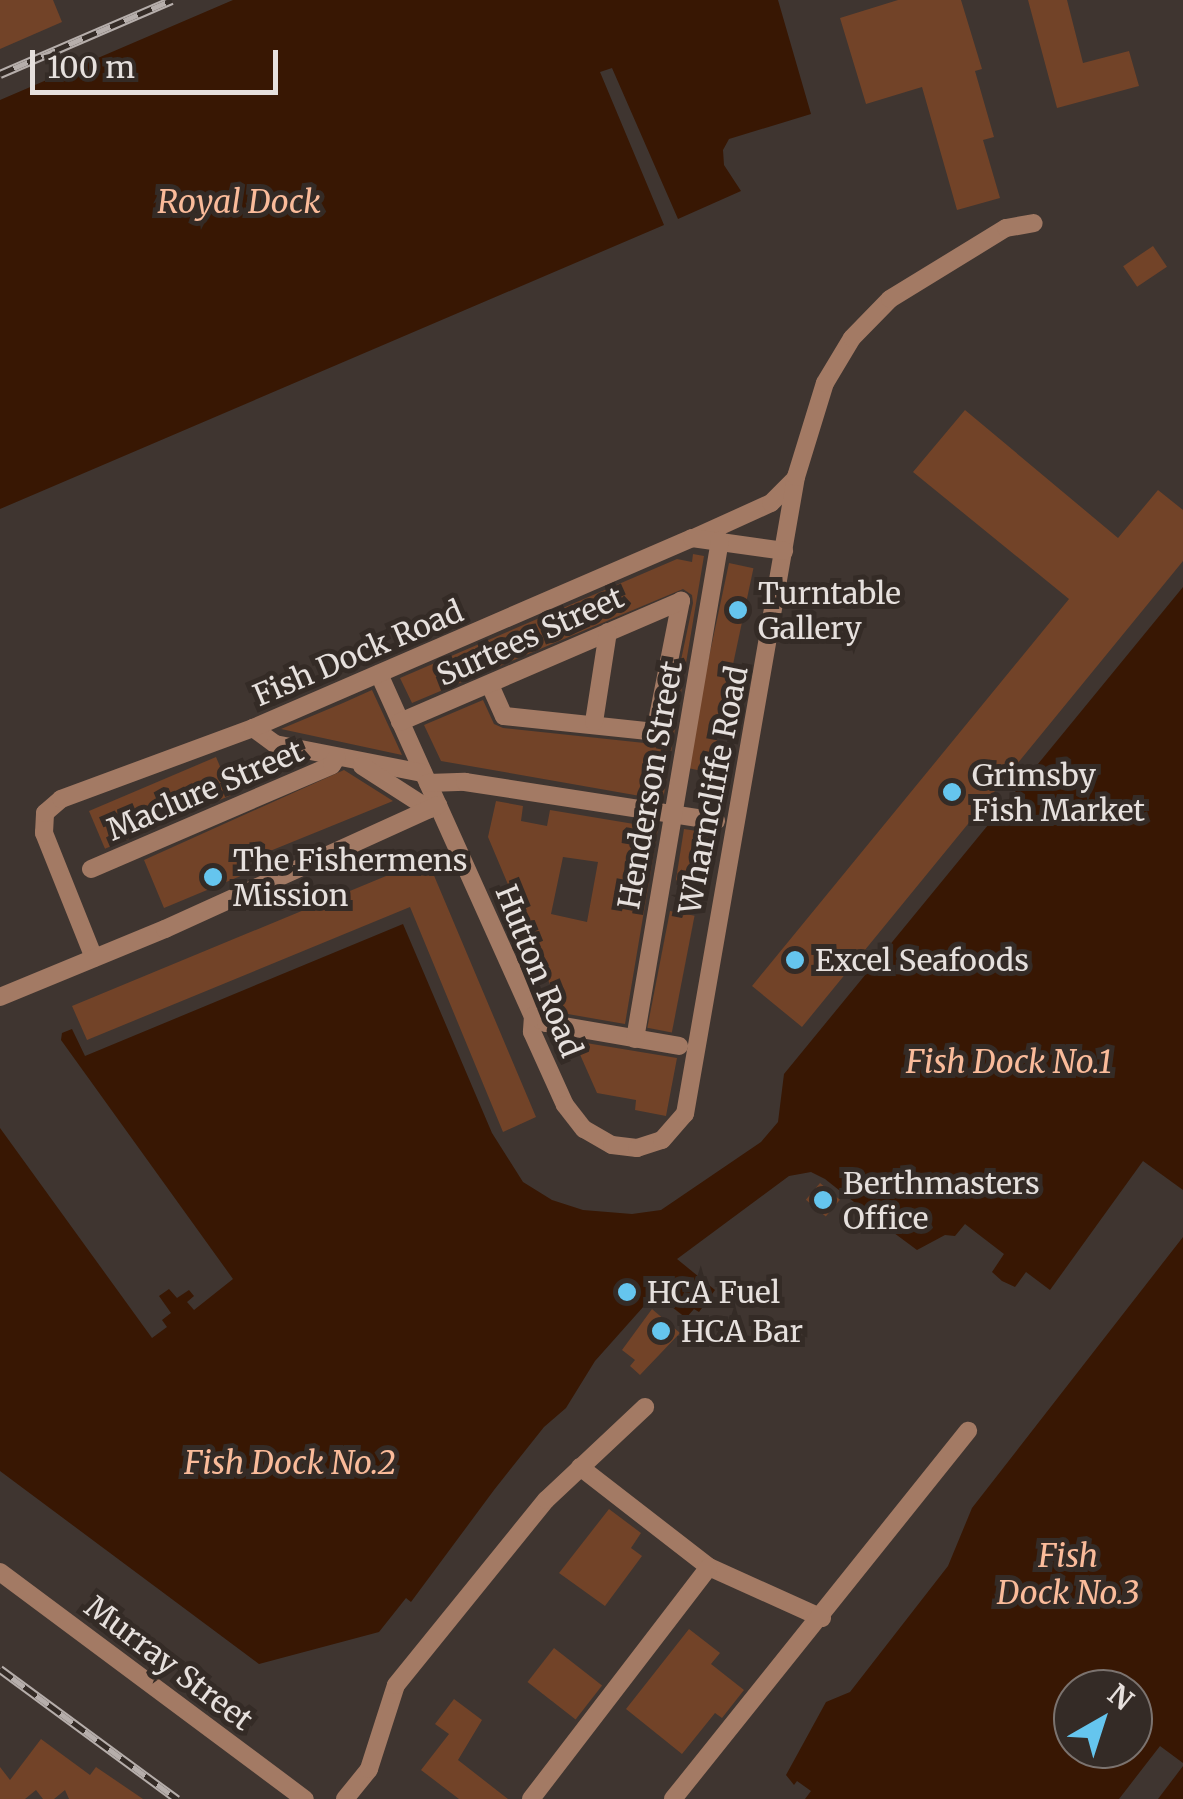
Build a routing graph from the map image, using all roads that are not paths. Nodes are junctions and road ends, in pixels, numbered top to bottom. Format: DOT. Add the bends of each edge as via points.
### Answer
graph roads {
  1 [pos="1034,223"];
  2 [pos="796,476"];
  3 [pos="692,538"];
  4 [pos="720,540"];
  5 [pos="784,551"];
  6 [pos="608,632"];
  7 [pos="379,674"];
  8 [pos="490,685"];
  9 [pos="400,722"];
  10 [pos="594,722"];
  11 [pos="253,728"];
  12 [pos="344,758"];
  13 [pos="426,778"];
  14 [pos="433,807"];
  15 [pos="672,814"];
  16 [pos="716,820"];
  17 [pos="91,869"];
  18 [pos="94,958"];
  19 [pos="0,997"];
  20 [pos="533,1016"];
  21 [pos="635,1039"];
  22 [pos="679,1046"];
  23 [pos="681,1123"];
  24 [pos="645,1406"];
  25 [pos="968,1431"];
  26 [pos="580,1467"];
  27 [pos="710,1567"];
  28 [pos="0,1572"];
  29 [pos="822,1618"];
  30 [pos="305,1799"];
  31 [pos="346,1799"];
  32 [pos="531,1799"];
  33 [pos="673,1799"];
  1 -- 2 [label="street, Wharncliffe Road" via="1006,228 871,317 826,383"];
  2 -- 3 [label="street, Fish Dock Road" via="771,503"];
  2 -- 5 [label="street, Wharncliffe Road"];
  3 -- 4 [label="street, Fish Dock Road"];
  3 -- 7 [label="street, Fish Dock Road"];
  4 -- 5 [label="street, Fish Dock Road"];
  4 -- 15 [label="street, Henderson Street"];
  5 -- 23 [label="street, Wharncliffe Road"];
  6 -- 8 [label="street, Surtees Street"];
  6 -- 10 [label="street"];
  6 -- 10 [label="street, Surtees Street" via="680,601 655,732"];
  7 -- 9 [label="street, Hutton Road"];
  7 -- 11 [label="street, Fish Dock Road"];
  8 -- 9 [label="street, Surtees Street"];
  8 -- 10 [label="street" via="504,716"];
  9 -- 13 [label="street, Hutton Road"];
  11 -- 12 [label="street" via="275,744"];
  11 -- 18 [label="street, Fish Dock Road" via="74,794 45,813 50,851"];
  12 -- 13 [label="street"];
  12 -- 14 [label="street"];
  12 -- 17 [label="street, Maclure Street"];
  13 -- 14 [label="street, Hutton Road"];
  13 -- 15 [label="street"];
  14 -- 18 [label="street"];
  14 -- 20 [label="street, Hutton Road"];
  15 -- 16 [label="street"];
  15 -- 21 [label="street, Henderson Street"];
  18 -- 19 [label="street"];
  20 -- 21 [label="street"];
  20 -- 23 [label="street, Hutton Road" via="532,1032 565,1106 584,1129 612,1145 637,1148 662,1140"];
  21 -- 22 [label="street"];
  24 -- 26 [label="street"];
  25 -- 29 [label="street"];
  26 -- 27 [label="street"];
  26 -- 31 [label="street" via="396,1686 369,1769"];
  27 -- 29 [label="street"];
  27 -- 32 [label="street"];
  28 -- 30 [label="street, Murray Street"];
  29 -- 33 [label="street"];
}
